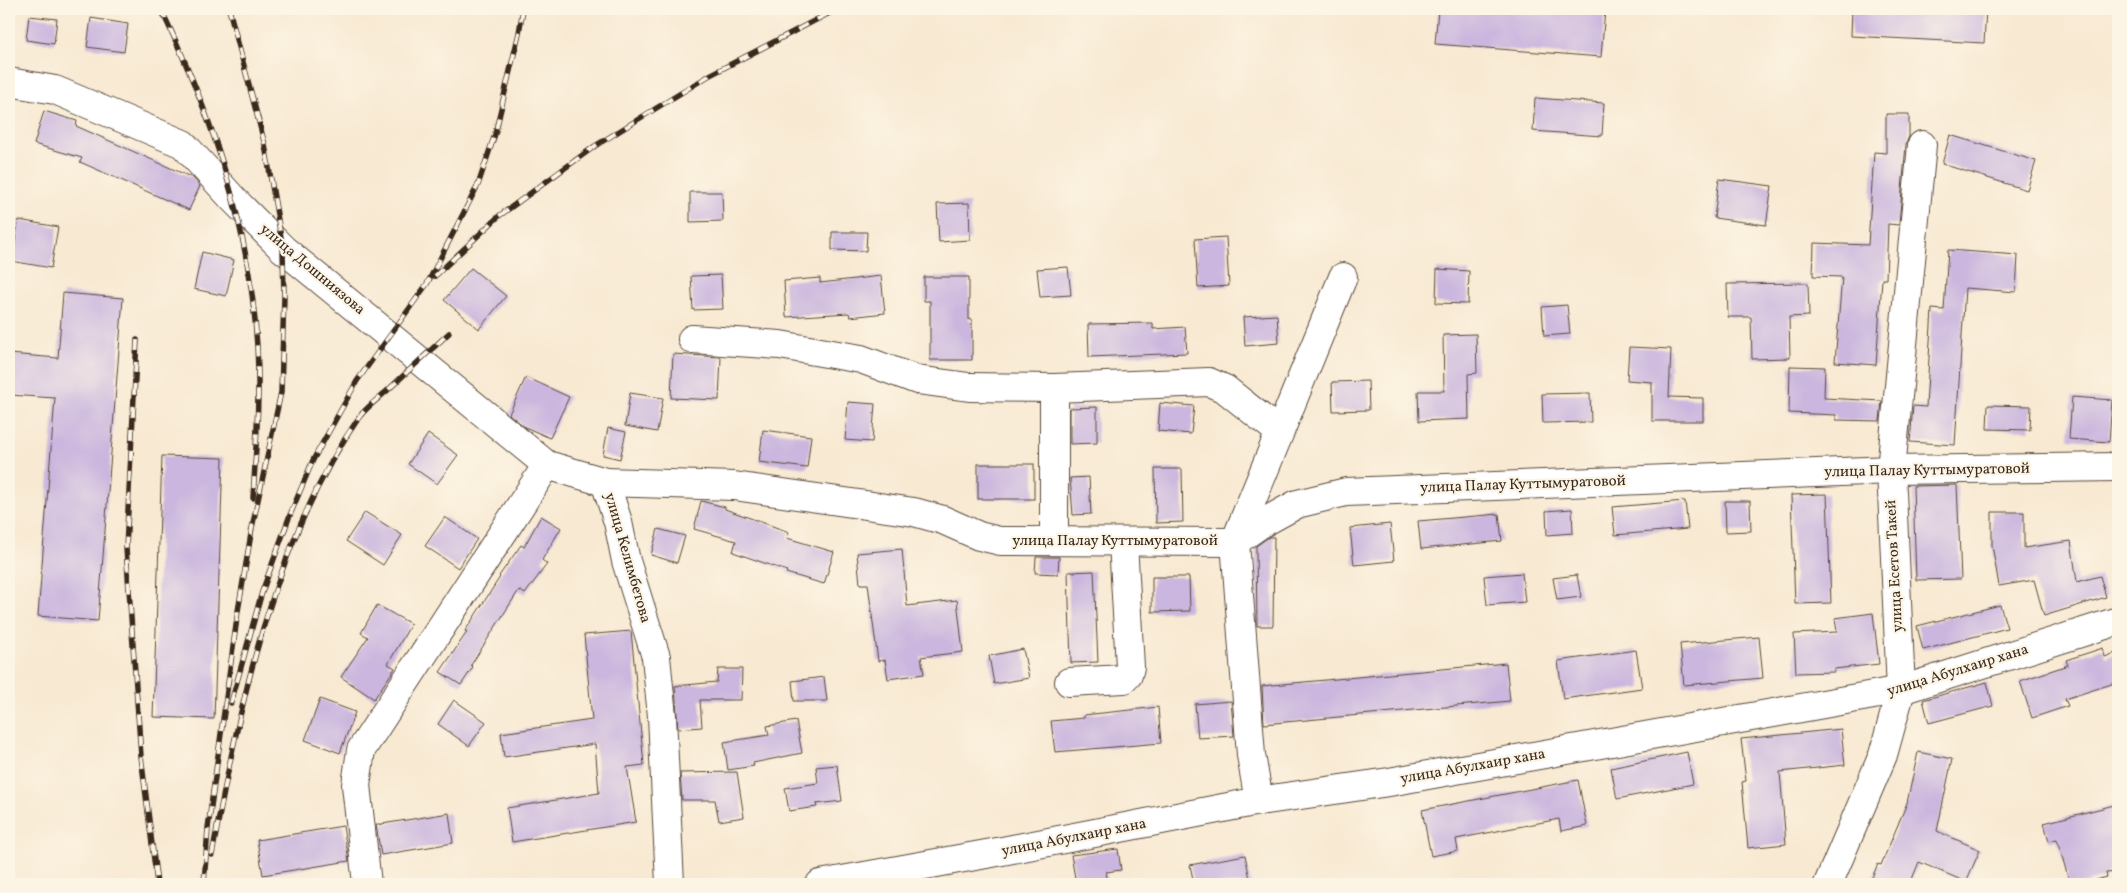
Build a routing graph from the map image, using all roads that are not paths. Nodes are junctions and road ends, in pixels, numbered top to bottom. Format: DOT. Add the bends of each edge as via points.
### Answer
graph roads {
  1 [pos="9,82"];
  2 [pos="1922,145"];
  3 [pos="1343,277"];
  4 [pos="692,340"];
  5 [pos="1054,388"];
  6 [pos="1278,431"];
  7 [pos="547,465"];
  8 [pos="2118,468"];
  9 [pos="1891,470"];
  10 [pos="605,482"];
  11 [pos="943,520"];
  12 [pos="1054,542"];
  13 [pos="1123,542"];
  14 [pos="1235,542"];
  15 [pos="2118,621"];
  16 [pos="1069,682"];
  17 [pos="1901,690"];
  18 [pos="1259,802"];
  19 [pos="367,884"];
  20 [pos="670,884"];
  21 [pos="820,884"];
  22 [pos="1828,884"];
  1 -- 7 [label="street, улица Дошниязова" via="55,90 183,144 283,249"];
  2 -- 9 [label="street, улица Есетов Такей"];
  3 -- 6 [label="street"];
  4 -- 5 [label="street" via="780,345 852,358 917,380 942,384"];
  5 -- 6 [label="street" via="1209,382 1225,389"];
  5 -- 12 [label="street"];
  6 -- 14 [label="street"];
  7 -- 10 [label="street, улица Дошниязова"];
  7 -- 19 [label="street" via="361,750 356,785"];
  8 -- 9 [label="street, улица Палау Куттымуратовой"];
  9 -- 14 [label="street, улица Палау Куттымуратовой" via="1346,492 1297,504"];
  9 -- 17 [label="street, улица Есетов Такей"];
  10 -- 11 [label="street, улица Келимбетова" via="734,486 914,512"];
  10 -- 20 [label="street, улица Келимбетова" via="656,657"];
  11 -- 12 [label="street, улица Палау Куттымуратовой" via="979,536"];
  12 -- 13 [label="street, улица Палау Куттымуратовой"];
  13 -- 14 [label="street, улица Палау Куттымуратовой"];
  13 -- 16 [label="street" via="1128,675 1124,679"];
  14 -- 18 [label="street" via="1251,755"];
  15 -- 17 [label="street, улица Абулхаир хана"];
  17 -- 18 [label="street, улица Абулхаир хана" via="1389,782"];
  17 -- 22 [label="street, улица Есетов Такей" via="1883,756"];
  18 -- 21 [label="street, улица Абулхаир хана"];
}
